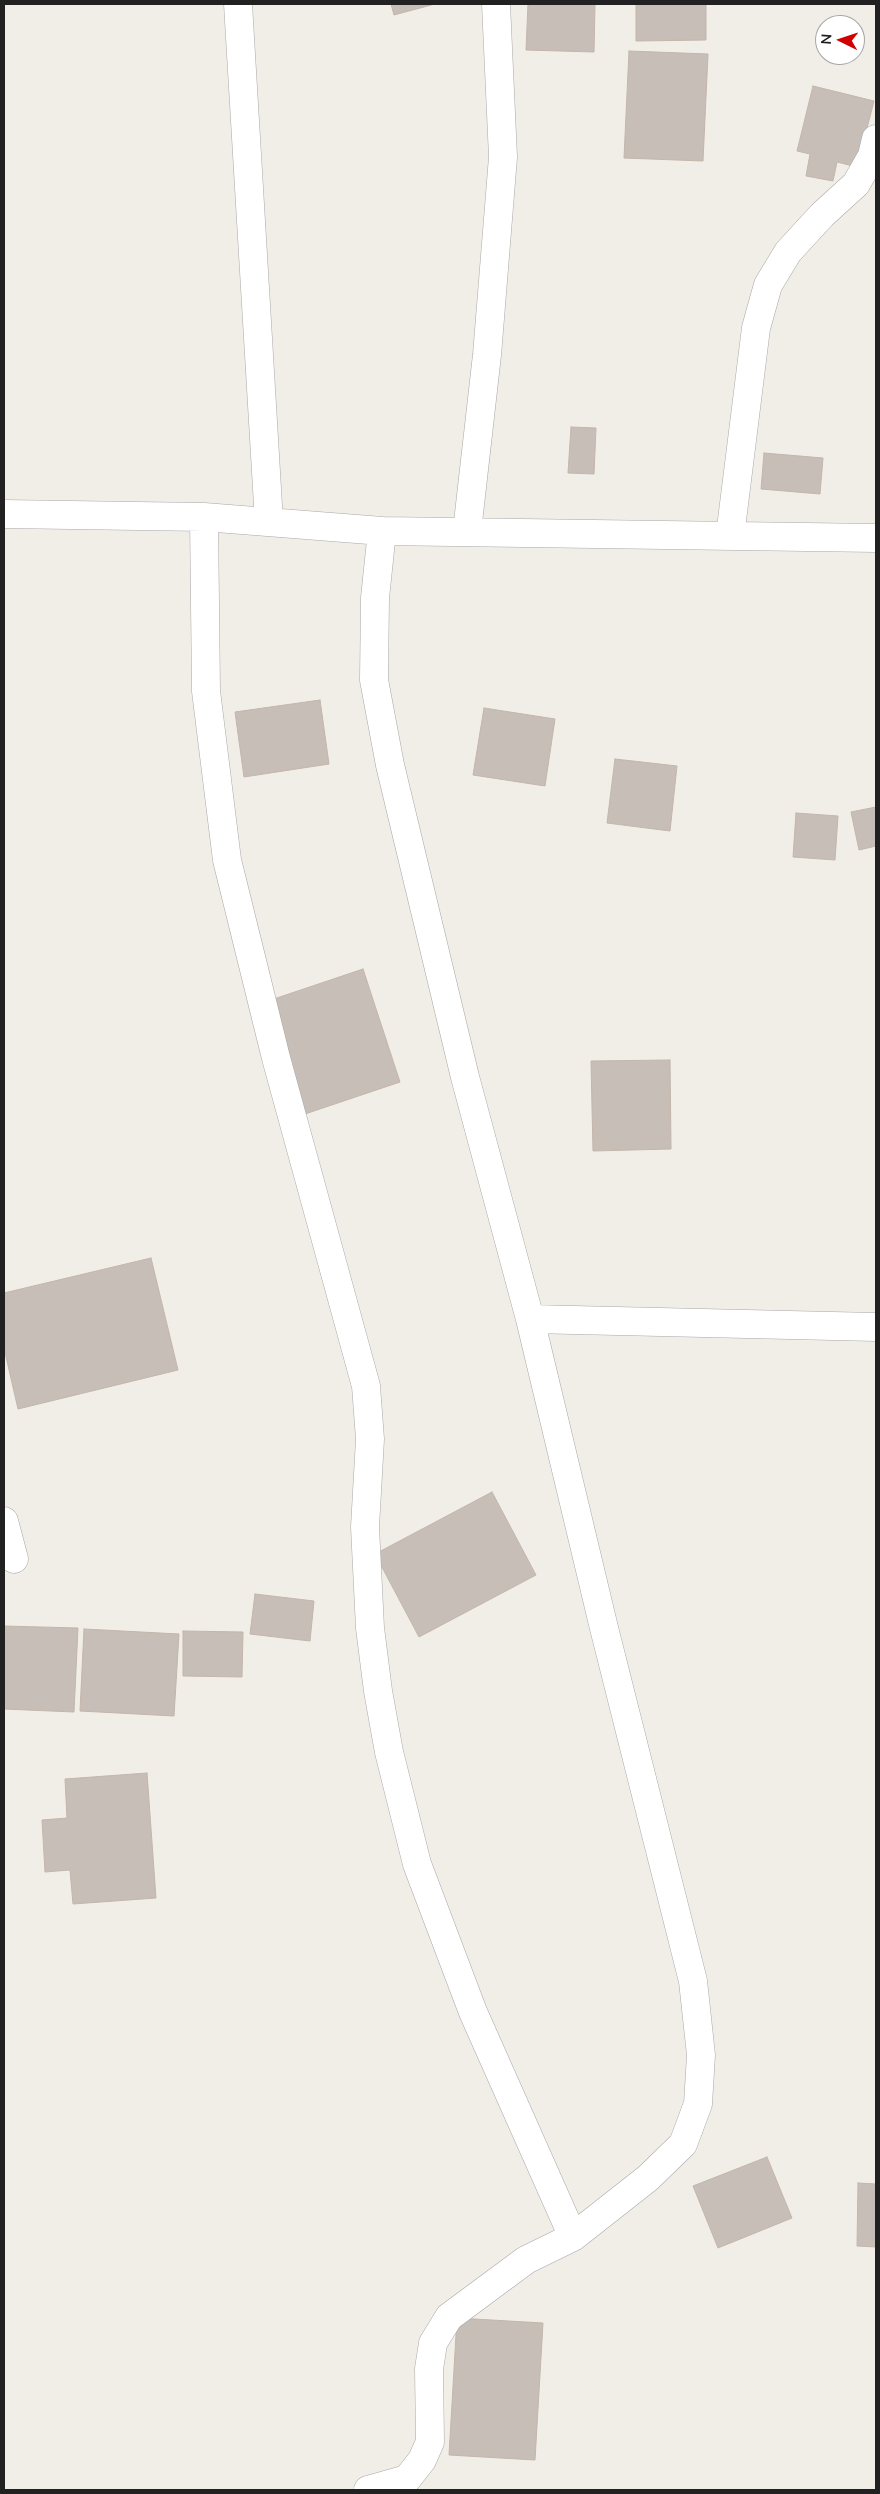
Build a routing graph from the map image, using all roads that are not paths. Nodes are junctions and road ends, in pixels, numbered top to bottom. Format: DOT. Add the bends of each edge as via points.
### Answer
graph roads {
  1 [pos="238,4"];
  2 [pos="496,4"];
  3 [pos="876,139"];
  4 [pos="4,514"];
  5 [pos="204,517"];
  6 [pos="269,522"];
  7 [pos="382,531"];
  8 [pos="467,531"];
  9 [pos="730,536"];
  10 [pos="876,538"];
  11 [pos="530,1318"];
  12 [pos="876,1327"];
  13 [pos="4,1522"];
  14 [pos="14,1559"];
  15 [pos="573,2237"];
  16 [pos="368,2490"];
  1 -- 6 [label="street"];
  2 -- 8 [label="street" via="502,157 487,355"];
  3 -- 9 [label="street" via="872,156 856,184 788,252 768,285 756,328"];
  4 -- 5 [label="street"];
  5 -- 6 [label="street"];
  5 -- 15 [label="street" via="206,691 227,860 284,1086 366,1386 370,1438 365,1527 370,1628 389,1752 417,1864 473,2012"];
  6 -- 7 [label="street"];
  7 -- 8 [label="street"];
  7 -- 11 [label="street" via="375,607 374,680 377,698 465,1077"];
  8 -- 9 [label="street"];
  9 -- 10 [label="street"];
  11 -- 12 [label="street"];
  11 -- 15 [label="street" via="693,1981 701,2055 698,2104 683,2144 648,2178"];
  13 -- 14 [label="street"];
  15 -- 16 [label="street" via="526,2260 449,2317 434,2343 429,2369 430,2442 422,2460 407,2479"];
}
